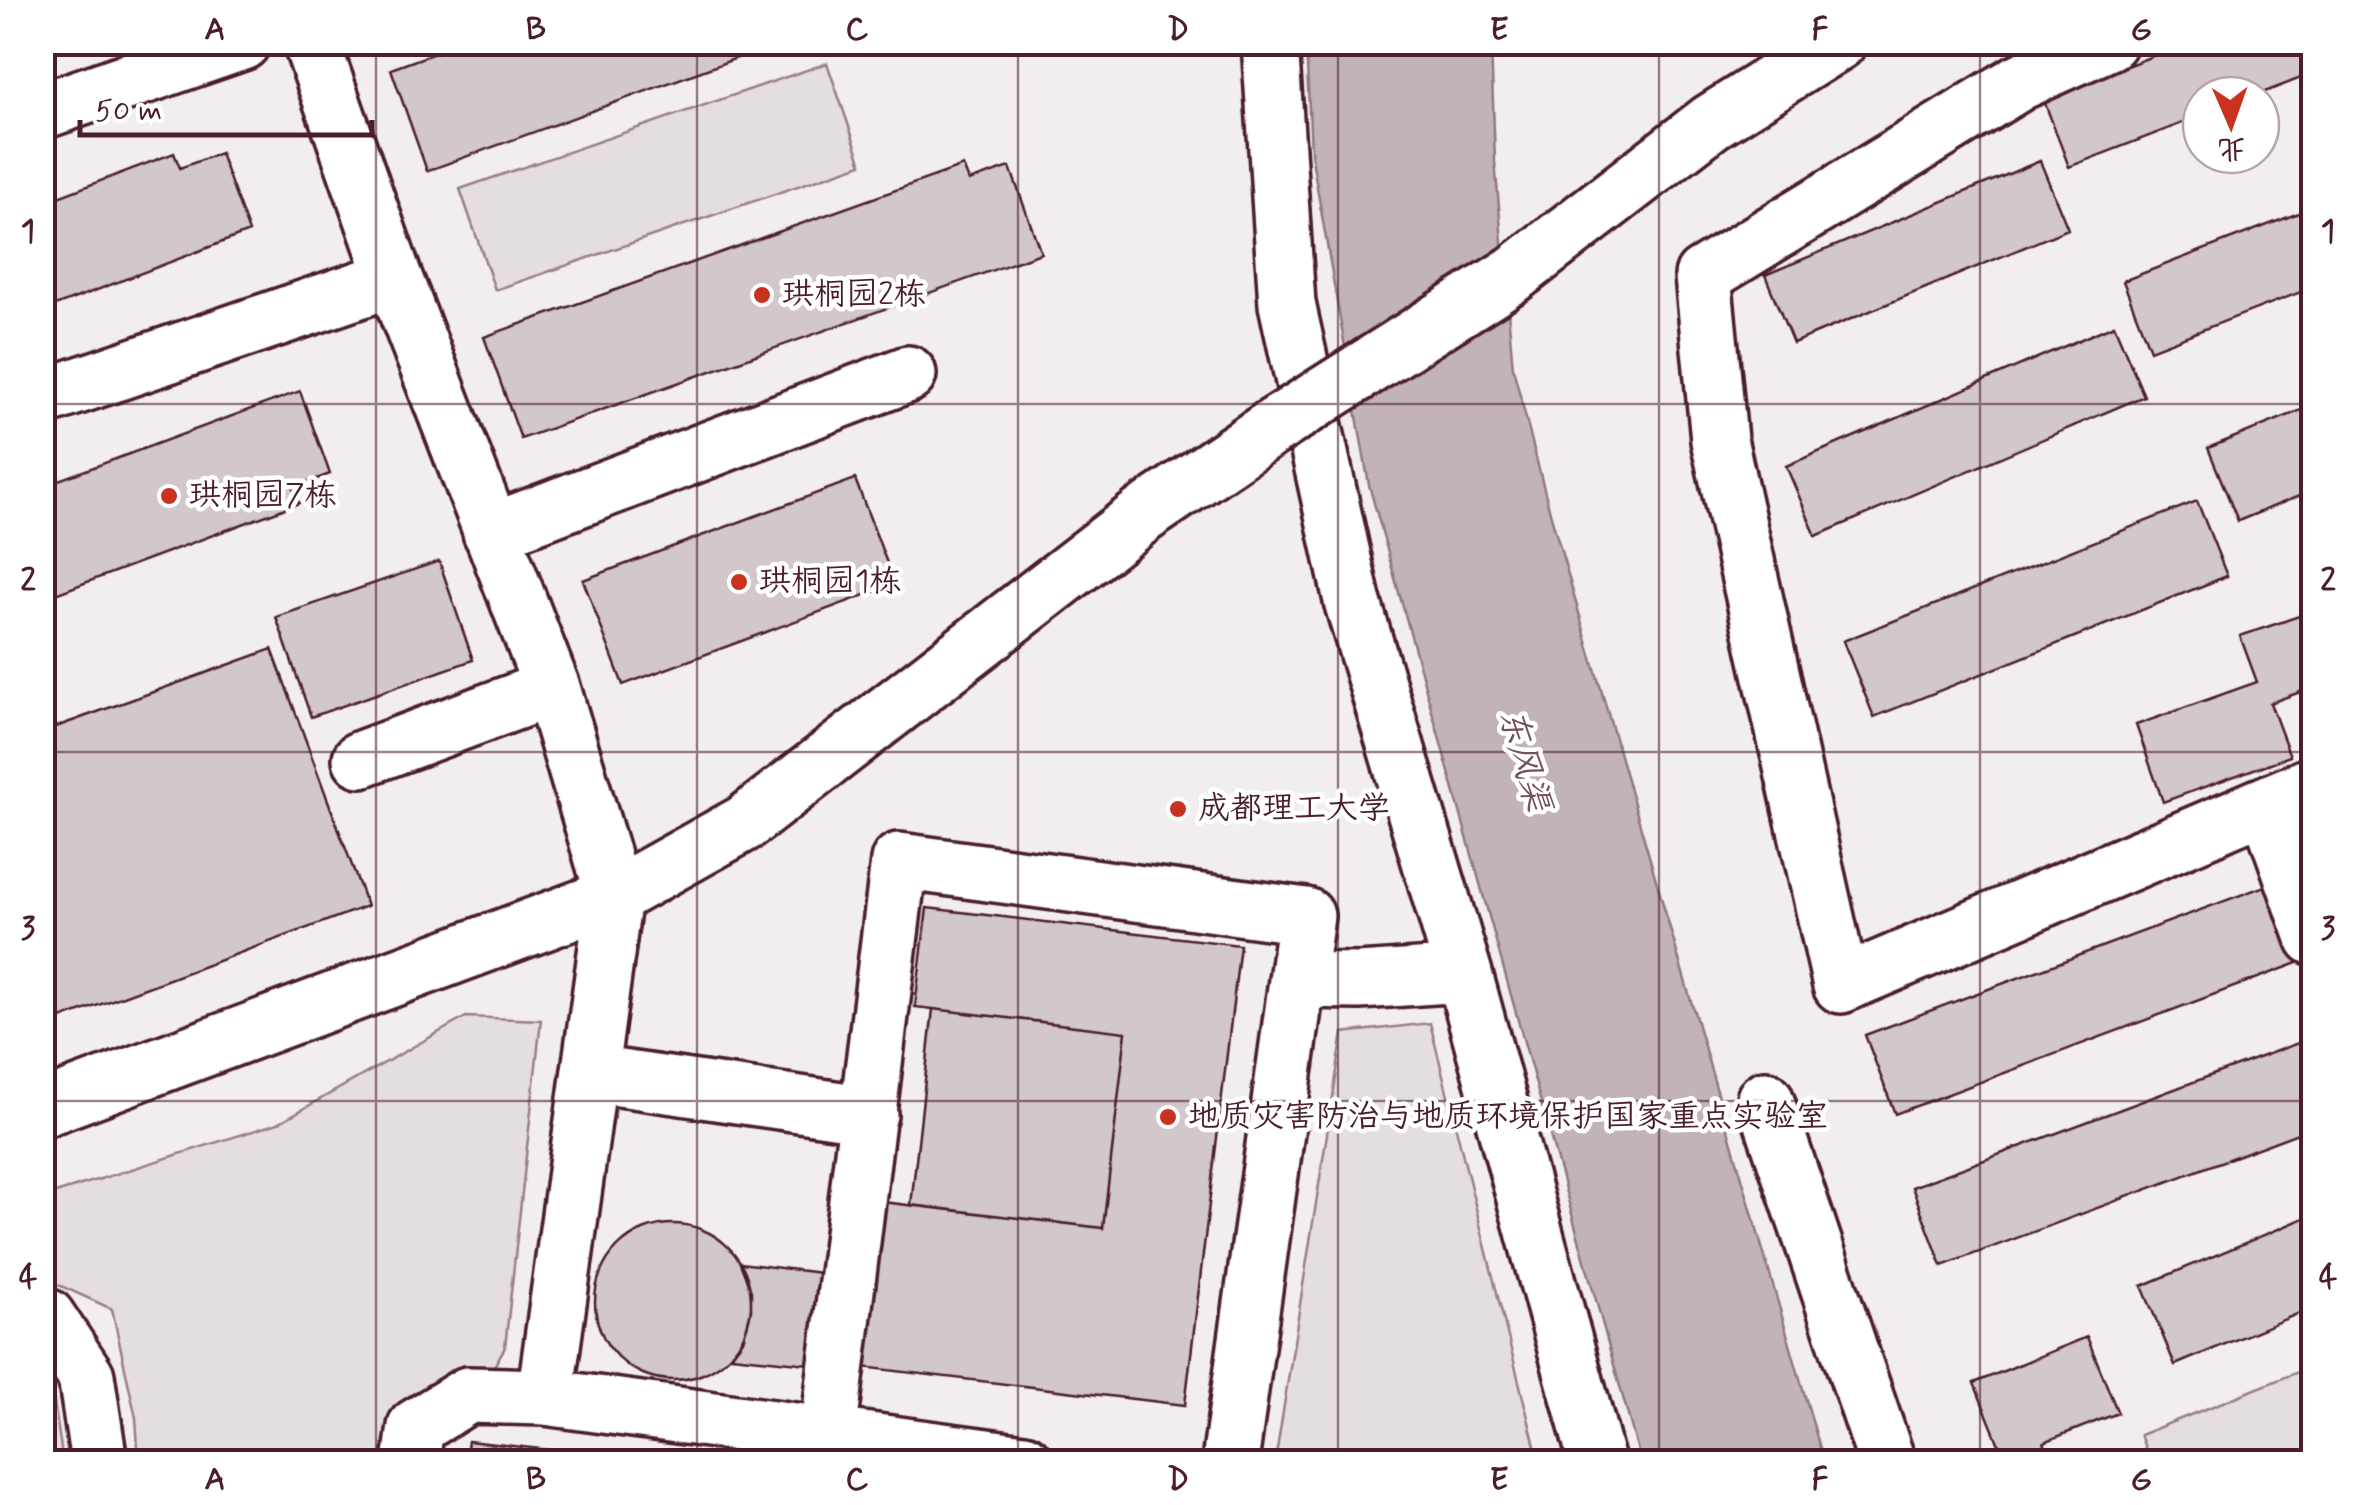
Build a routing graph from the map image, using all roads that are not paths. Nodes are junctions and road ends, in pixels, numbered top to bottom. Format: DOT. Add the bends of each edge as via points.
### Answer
graph roads {
  1 [pos="242,42"];
  2 [pos="311,42"];
  3 [pos="1270,42"];
  4 [pos="1838,42"];
  5 [pos="2109,42"];
  6 [pos="42,111"];
  7 [pos="394,278"];
  8 [pos="908,374"];
  9 [pos="42,398"];
  10 [pos="492,532"];
  11 [pos="552,688"];
  12 [pos="361,759"];
  13 [pos="2290,794"];
  14 [pos="614,896"];
  15 [pos="2314,937"];
  16 [pos="1464,974"];
  17 [pos="1297,980"];
  18 [pos="592,1074"];
  19 [pos="1765,1098"];
  20 [pos="42,1109"];
  21 [pos="869,1114"];
  22 [pos="42,1315"];
  23 [pos="545,1397"];
  24 [pos="828,1436"];
  25 [pos="99,1462"];
  26 [pos="411,1462"];
  27 [pos="1024,1462"];
  28 [pos="1230,1462"];
  29 [pos="1597,1462"];
  30 [pos="1887,1462"];
  1 -- 6 [label="street"];
  2 -- 7 [label="street"];
  3 -- 16 [label="street" via="1287,304 1352,600"];
  4 -- 14 [label="street, bridge" via="1711,122 1514,274 1143,515 745,823"];
  5 -- 13 [label="street" via="2020,82 1703,276 1719,440 1841,985"];
  7 -- 9 [label="street"];
  7 -- 10 [label="street"];
  8 -- 10 [label="street"];
  10 -- 11 [label="street"];
  11 -- 12 [label="street"];
  11 -- 14 [label="street"];
  13 -- 15 [label="street"];
  14 -- 18 [label="street"];
  14 -- 20 [label="street"];
  16 -- 17 [label="street"];
  16 -- 29 [label="street"];
  17 -- 21 [label="street" via="1306,916 900,861"];
  17 -- 28 [label="street"];
  18 -- 21 [label="street"];
  18 -- 23 [label="street"];
  19 -- 30 [label="street"];
  21 -- 24 [label="street"];
  22 -- 25 [label="street" via="86,1376"];
  23 -- 24 [label="street"];
  23 -- 26 [label="street" via="468,1394 416,1427"];
  24 -- 27 [label="street"];
}
